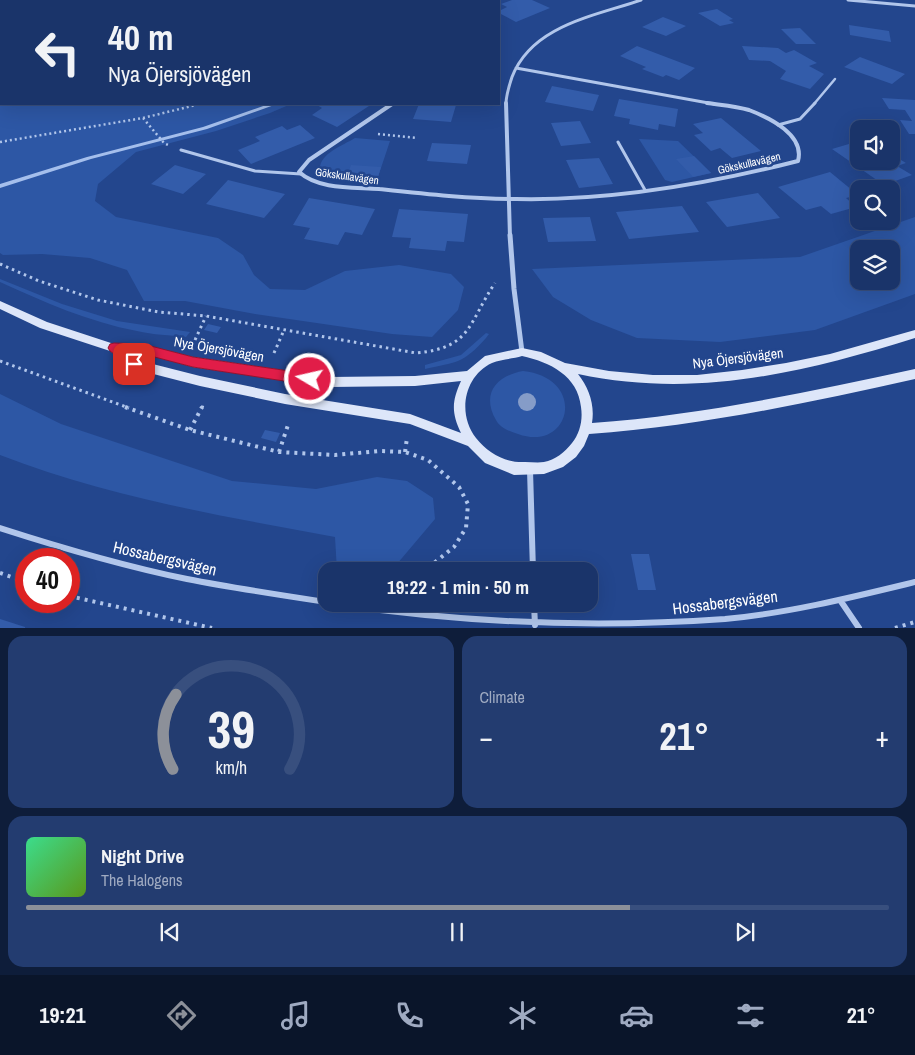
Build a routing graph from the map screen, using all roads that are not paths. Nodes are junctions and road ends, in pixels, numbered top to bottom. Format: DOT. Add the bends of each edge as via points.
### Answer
graph roads {
  1 [pos="641,0"];
  2 [pos="848,0"];
  3 [pos="915,6"];
  4 [pos="516,68"];
  5 [pos="835,79"];
  6 [pos="500,97"];
  7 [pos="506,98"];
  8 [pos="391,105"];
  9 [pos="778,125"];
  10 [pos="618,142"];
  11 [pos="181,150"];
  12 [pos="301,174"];
  13 [pos="645,190"];
  14 [pos="510,199"];
  15 [pos="0,305"];
  16 [pos="915,334"];
  17 [pos="114,348"];
  18 [pos="522,352"];
  19 [pos="562,366"];
  20 [pos="915,374"];
  21 [pos="469,375"];
  22 [pos="586,429"];
  23 [pos="471,442"];
  24 [pos="530,470"];
  25 [pos="0,528"];
  26 [pos="533,562"];
  27 [pos="915,582"];
  28 [pos="840,600"];
  29 [pos="318,601"];
  30 [pos="399,612"];
  31 [pos="534,612"];
  32 [pos="535,626"];
  33 [pos="859,628"];
  1 -- 4 [label="street" via="559,29 532,47"];
  2 -- 3 [label="street"];
  4 -- 7 [label="street"];
  4 -- 9 [label="street, Gökskullavägen" via="730,105 761,115"];
  5 -- 9 [label="lane" via="800,119"];
  6 -- 7 [label="street"];
  7 -- 14 [label="street"];
  8 -- 12 [label="street, Gökskullavägen" via="309,160 299,172"];
  9 -- 13 [label="street, Gökskullavägen" via="795,139 801,149 798,161 755,173"];
  10 -- 13 [label="lane"];
  11 -- 12 [label="lane" via="256,172 283,176"];
  12 -- 14 [label="street, Gökskullavägen" via="320,183"];
  13 -- 14 [label="street, Gökskullavägen"];
  14 -- 18 [label="street" via="517,324"];
  15 -- 17 [label="street, Nya Öjersjövägen" via="44,325"];
  16 -- 19 [label="street, Nya Öjersjövägen" via="825,360 734,376 662,381 592,375"];
  17 -- 21 [label="street, Nya Öjersjövägen" via="143,349 193,362 330,382 414,382"];
  17 -- 23 [label="street, Nya Öjersjövägen" via="134,364 285,399 410,419"];
  18 -- 19 [label="street, Nya Öjersjövägen"];
  18 -- 21 [label="street, Nya Öjersjövägen" via="487,360"];
  19 -- 22 [label="street, Nya Öjersjövägen" via="584,394 588,412"];
  20 -- 22 [label="street" via="747,410 670,422"];
  21 -- 23 [label="street, Nya Öjersjövägen" via="458,400 463,428"];
  22 -- 24 [label="street, Nya Öjersjövägen" via="582,440 567,458"];
  23 -- 24 [label="street, Nya Öjersjövägen" via="480,452 503,466"];
  24 -- 26 [label="street"];
  25 -- 29 [label="street, Hossabergsvägen" via="141,568 212,584"];
  27 -- 28 [label="street, Hossabergsvägen"];
  28 -- 32 [label="street, Hossabergsvägen" via="726,618 625,626"];
  28 -- 33 [label="street"];
  30 -- 32 [label="street, Hossabergsvägen"];
  31 -- 32 [label="street"];
}
